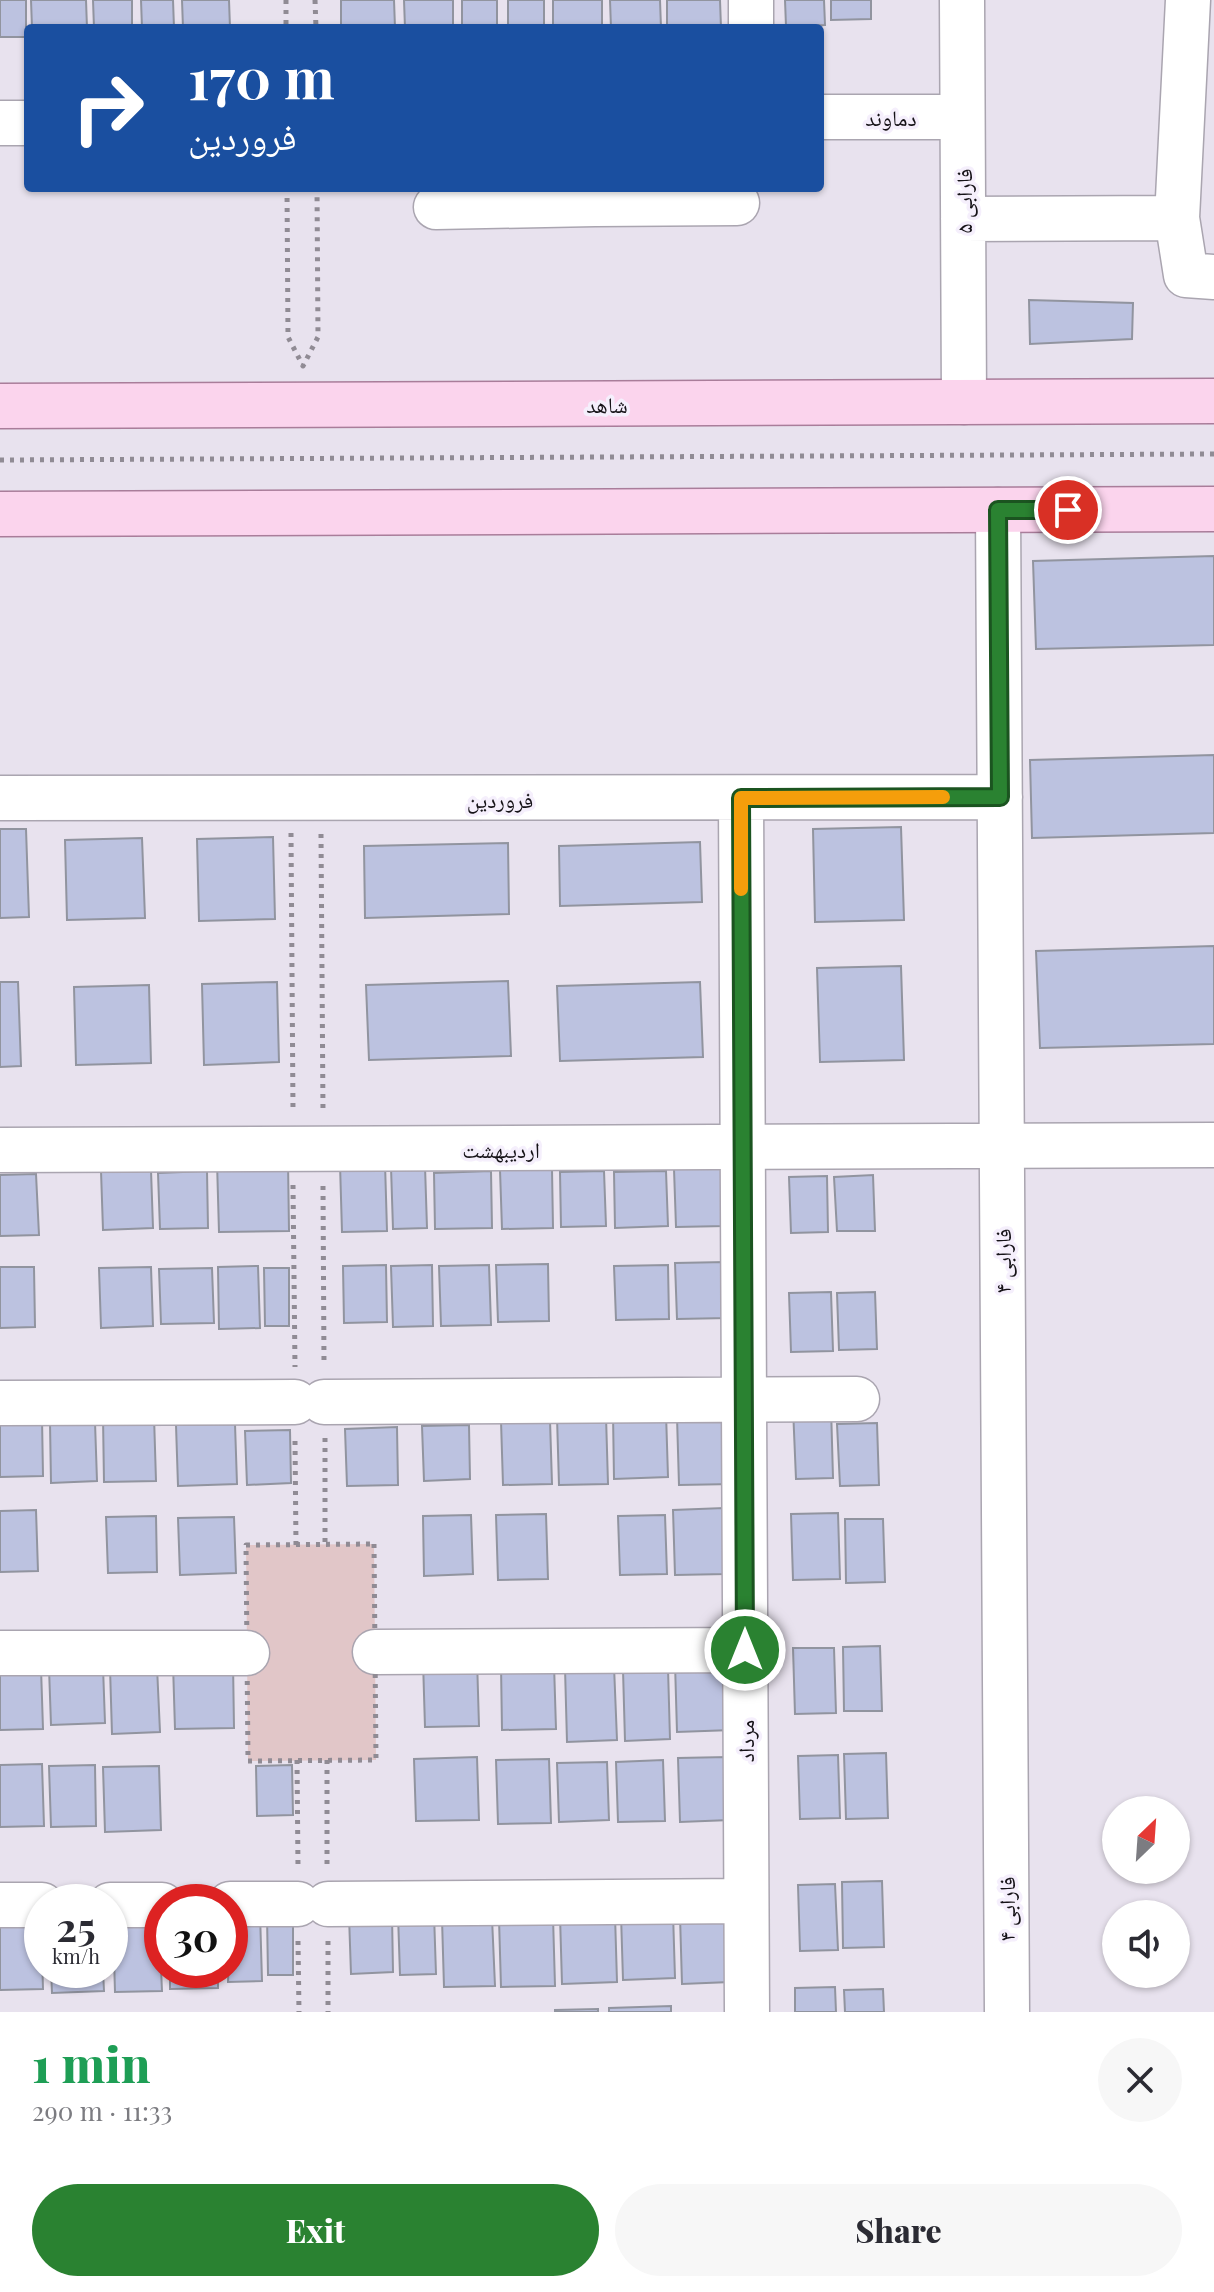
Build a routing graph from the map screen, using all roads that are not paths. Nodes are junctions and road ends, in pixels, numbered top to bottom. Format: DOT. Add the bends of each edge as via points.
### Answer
graph roads {
  1 [pos="751,0"];
  2 [pos="962,0"];
  3 [pos="1188,0"];
  4 [pos="751,24"];
  5 [pos="824,117"];
  6 [pos="962,117"];
  7 [pos="0,123"];
  8 [pos="24,123"];
  9 [pos="595,196"];
  10 [pos="737,203"];
  11 [pos="436,207"];
  12 [pos="1177,218"];
  13 [pos="963,219"];
  14 [pos="1214,277"];
  15 [pos="1214,401"];
  16 [pos="964,402"];
  17 [pos="0,406"];
  18 [pos="1214,509"];
  19 [pos="998,510"];
  20 [pos="0,514"];
  21 [pos="1000,797"];
  22 [pos="0,798"];
  23 [pos="741,798"];
  24 [pos="1214,1145"];
  25 [pos="1002,1146"];
  26 [pos="743,1147"];
  27 [pos="0,1150"];
  28 [pos="857,1399"];
  29 [pos="744,1400"];
  30 [pos="0,1403"];
  31 [pos="745,1650"];
  32 [pos="375,1652"];
  33 [pos="0,1653"];
  34 [pos="247,1653"];
  35 [pos="746,1901"];
  36 [pos="248,1904"];
  37 [pos="0,1905"];
  38 [pos="24,1905"];
  39 [pos="747,2012"];
  40 [pos="1007,2012"];
  1 -- 4 [label="street"];
  2 -- 6 [label="street, فارابی ۵"];
  3 -- 12 [label="street"];
  5 -- 6 [label="street, دماوند"];
  6 -- 13 [label="street, فارابی ۵"];
  7 -- 8 [label="street"];
  9 -- 10 [label="street"];
  9 -- 11 [label="street"];
  12 -- 13 [label="street"];
  12 -- 14 [label="street" via="1186,275"];
  13 -- 16 [label="street, فارابی ۵"];
  15 -- 16 [label="main road, شاهد"];
  16 -- 17 [label="main road, شاهد"];
  18 -- 19 [label="main road"];
  19 -- 20 [label="main road"];
  19 -- 21 [label="street, فارابی ۴"];
  21 -- 23 [label="street, فروردین"];
  21 -- 25 [label="street, فارابی ۴"];
  22 -- 23 [label="street, فروردین"];
  23 -- 26 [label="street, مرداد"];
  24 -- 25 [label="street, اردیبهشت"];
  25 -- 26 [label="street, اردیبهشت"];
  25 -- 40 [label="street, فارابی ۴"];
  26 -- 27 [label="street, اردیبهشت"];
  26 -- 29 [label="street, مرداد"];
  28 -- 29 [label="street"];
  29 -- 30 [label="street"];
  29 -- 31 [label="street, مرداد"];
  31 -- 32 [label="street"];
  31 -- 35 [label="street, مرداد"];
  33 -- 34 [label="street"];
  35 -- 36 [label="street"];
  35 -- 39 [label="street, مرداد"];
  37 -- 38 [label="street"];
}
